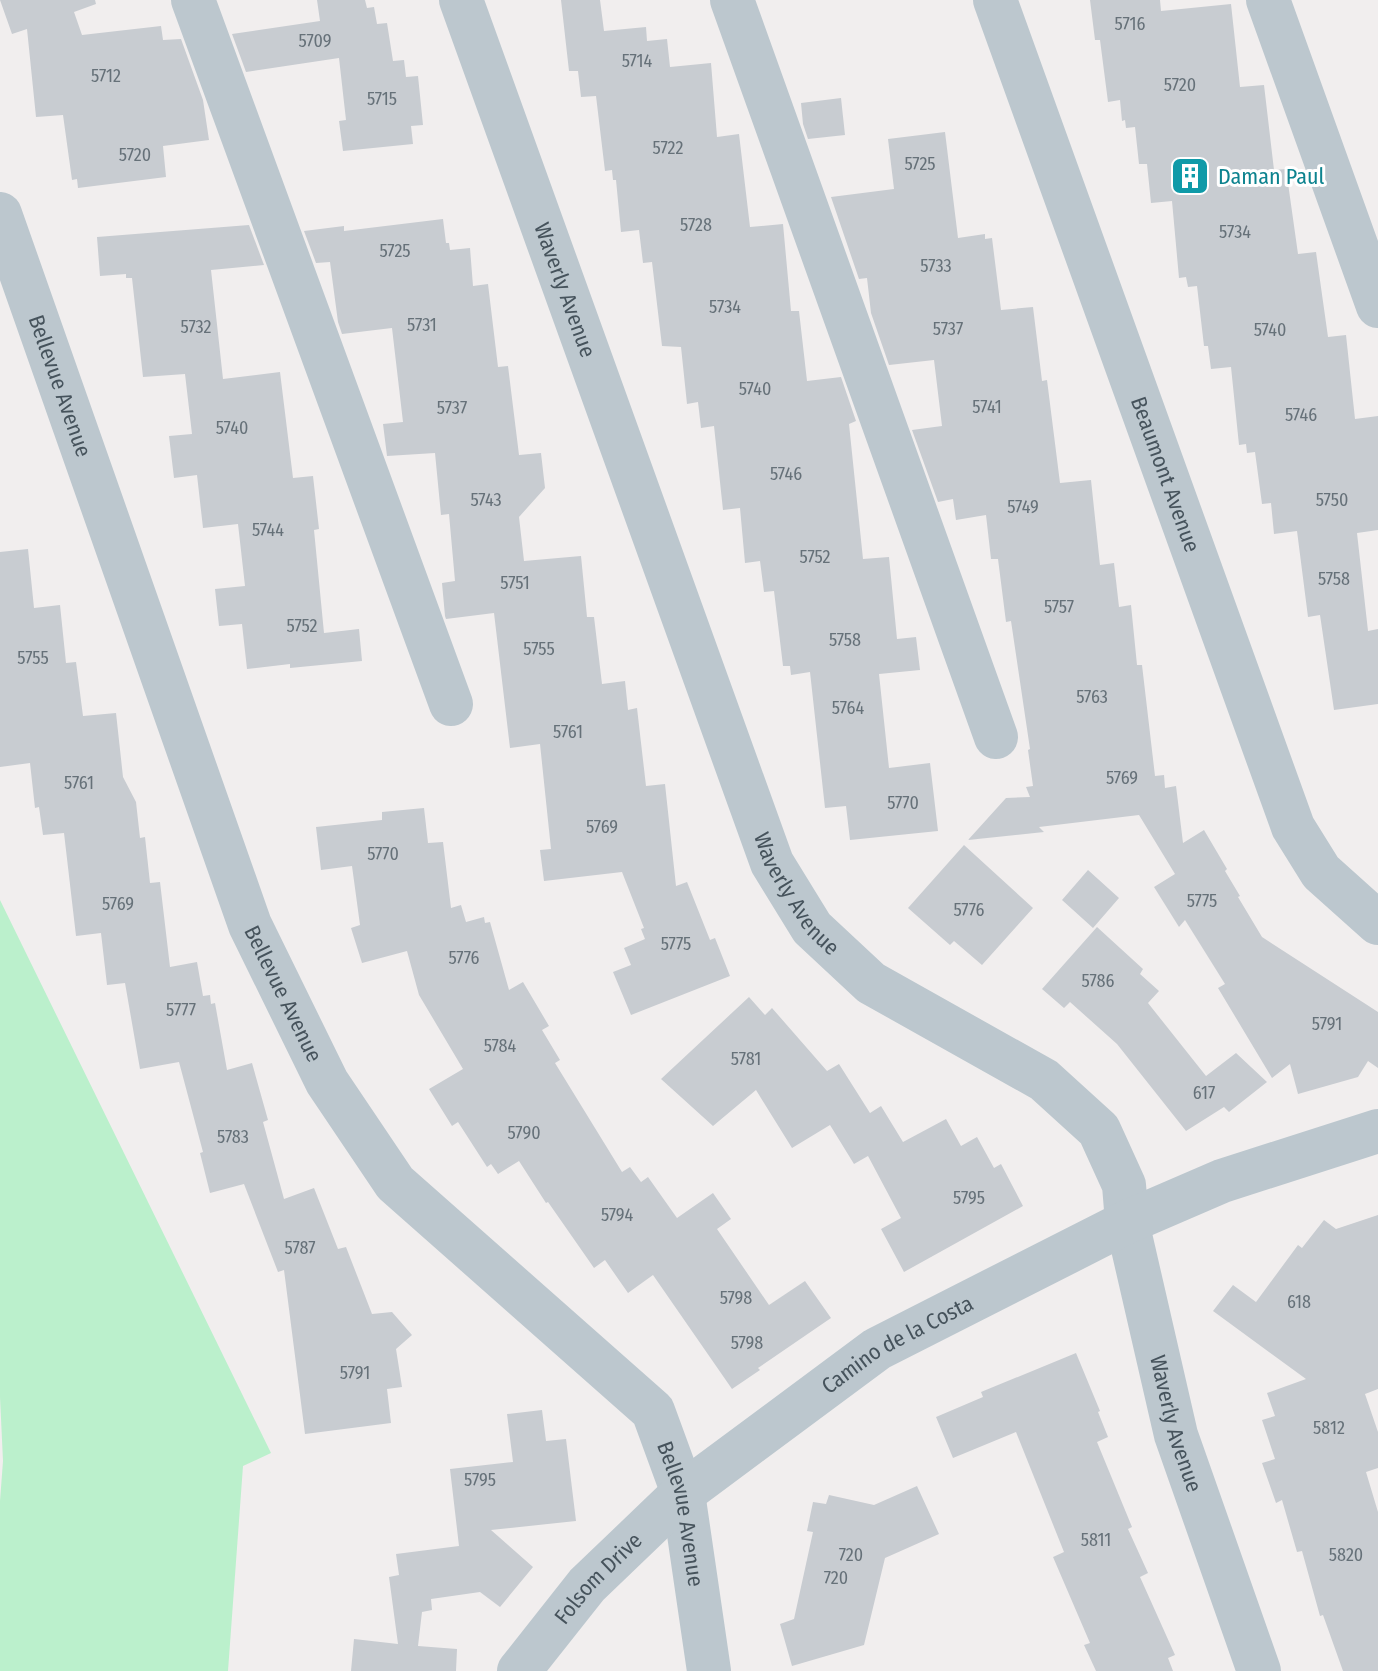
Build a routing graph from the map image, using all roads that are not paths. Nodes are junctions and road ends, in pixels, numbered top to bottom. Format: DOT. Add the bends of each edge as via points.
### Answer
graph roads {
  1 [pos="193,0"];
  2 [pos="461,0"];
  3 [pos="732,0"];
  4 [pos="995,0"];
  5 [pos="1268,0"];
  6 [pos="0,214"];
  7 [pos="1378,306"];
  8 [pos="451,704"];
  9 [pos="996,737"];
  10 [pos="1378,923"];
  11 [pos="1378,1131"];
  12 [pos="1378,1158"];
  13 [pos="1127,1222"];
  14 [pos="683,1493"];
  15 [pos="519,1671"];
  16 [pos="709,1671"];
  17 [pos="1259,1671"];
  1 -- 8 [label="street"];
  2 -- 13 [label="street, Waverly Avenue" via="772,863 812,928 871,983 1044,1080 1099,1130 1124,1185"];
  3 -- 9 [label="street"];
  4 -- 10 [label="street, Beaumont Avenue" via="1293,827 1321,872"];
  5 -- 7 [label="street"];
  6 -- 14 [label="street, Bellevue Avenue" via="250,925 327,1082 395,1183 653,1411"];
  11 -- 13 [label="street, Camino de la Costa" via="1222,1181"];
  12 -- 13 [label="street, Camino de la Costa" via="1231,1206"];
  13 -- 14 [label="street, Camino de la Costa" via="877,1349"];
  13 -- 17 [label="street, Waverly Avenue" via="1176,1435"];
  14 -- 15 [label="street, Folsom Drive" via="587,1585"];
  14 -- 16 [label="street, Bellevue Avenue"];
}
